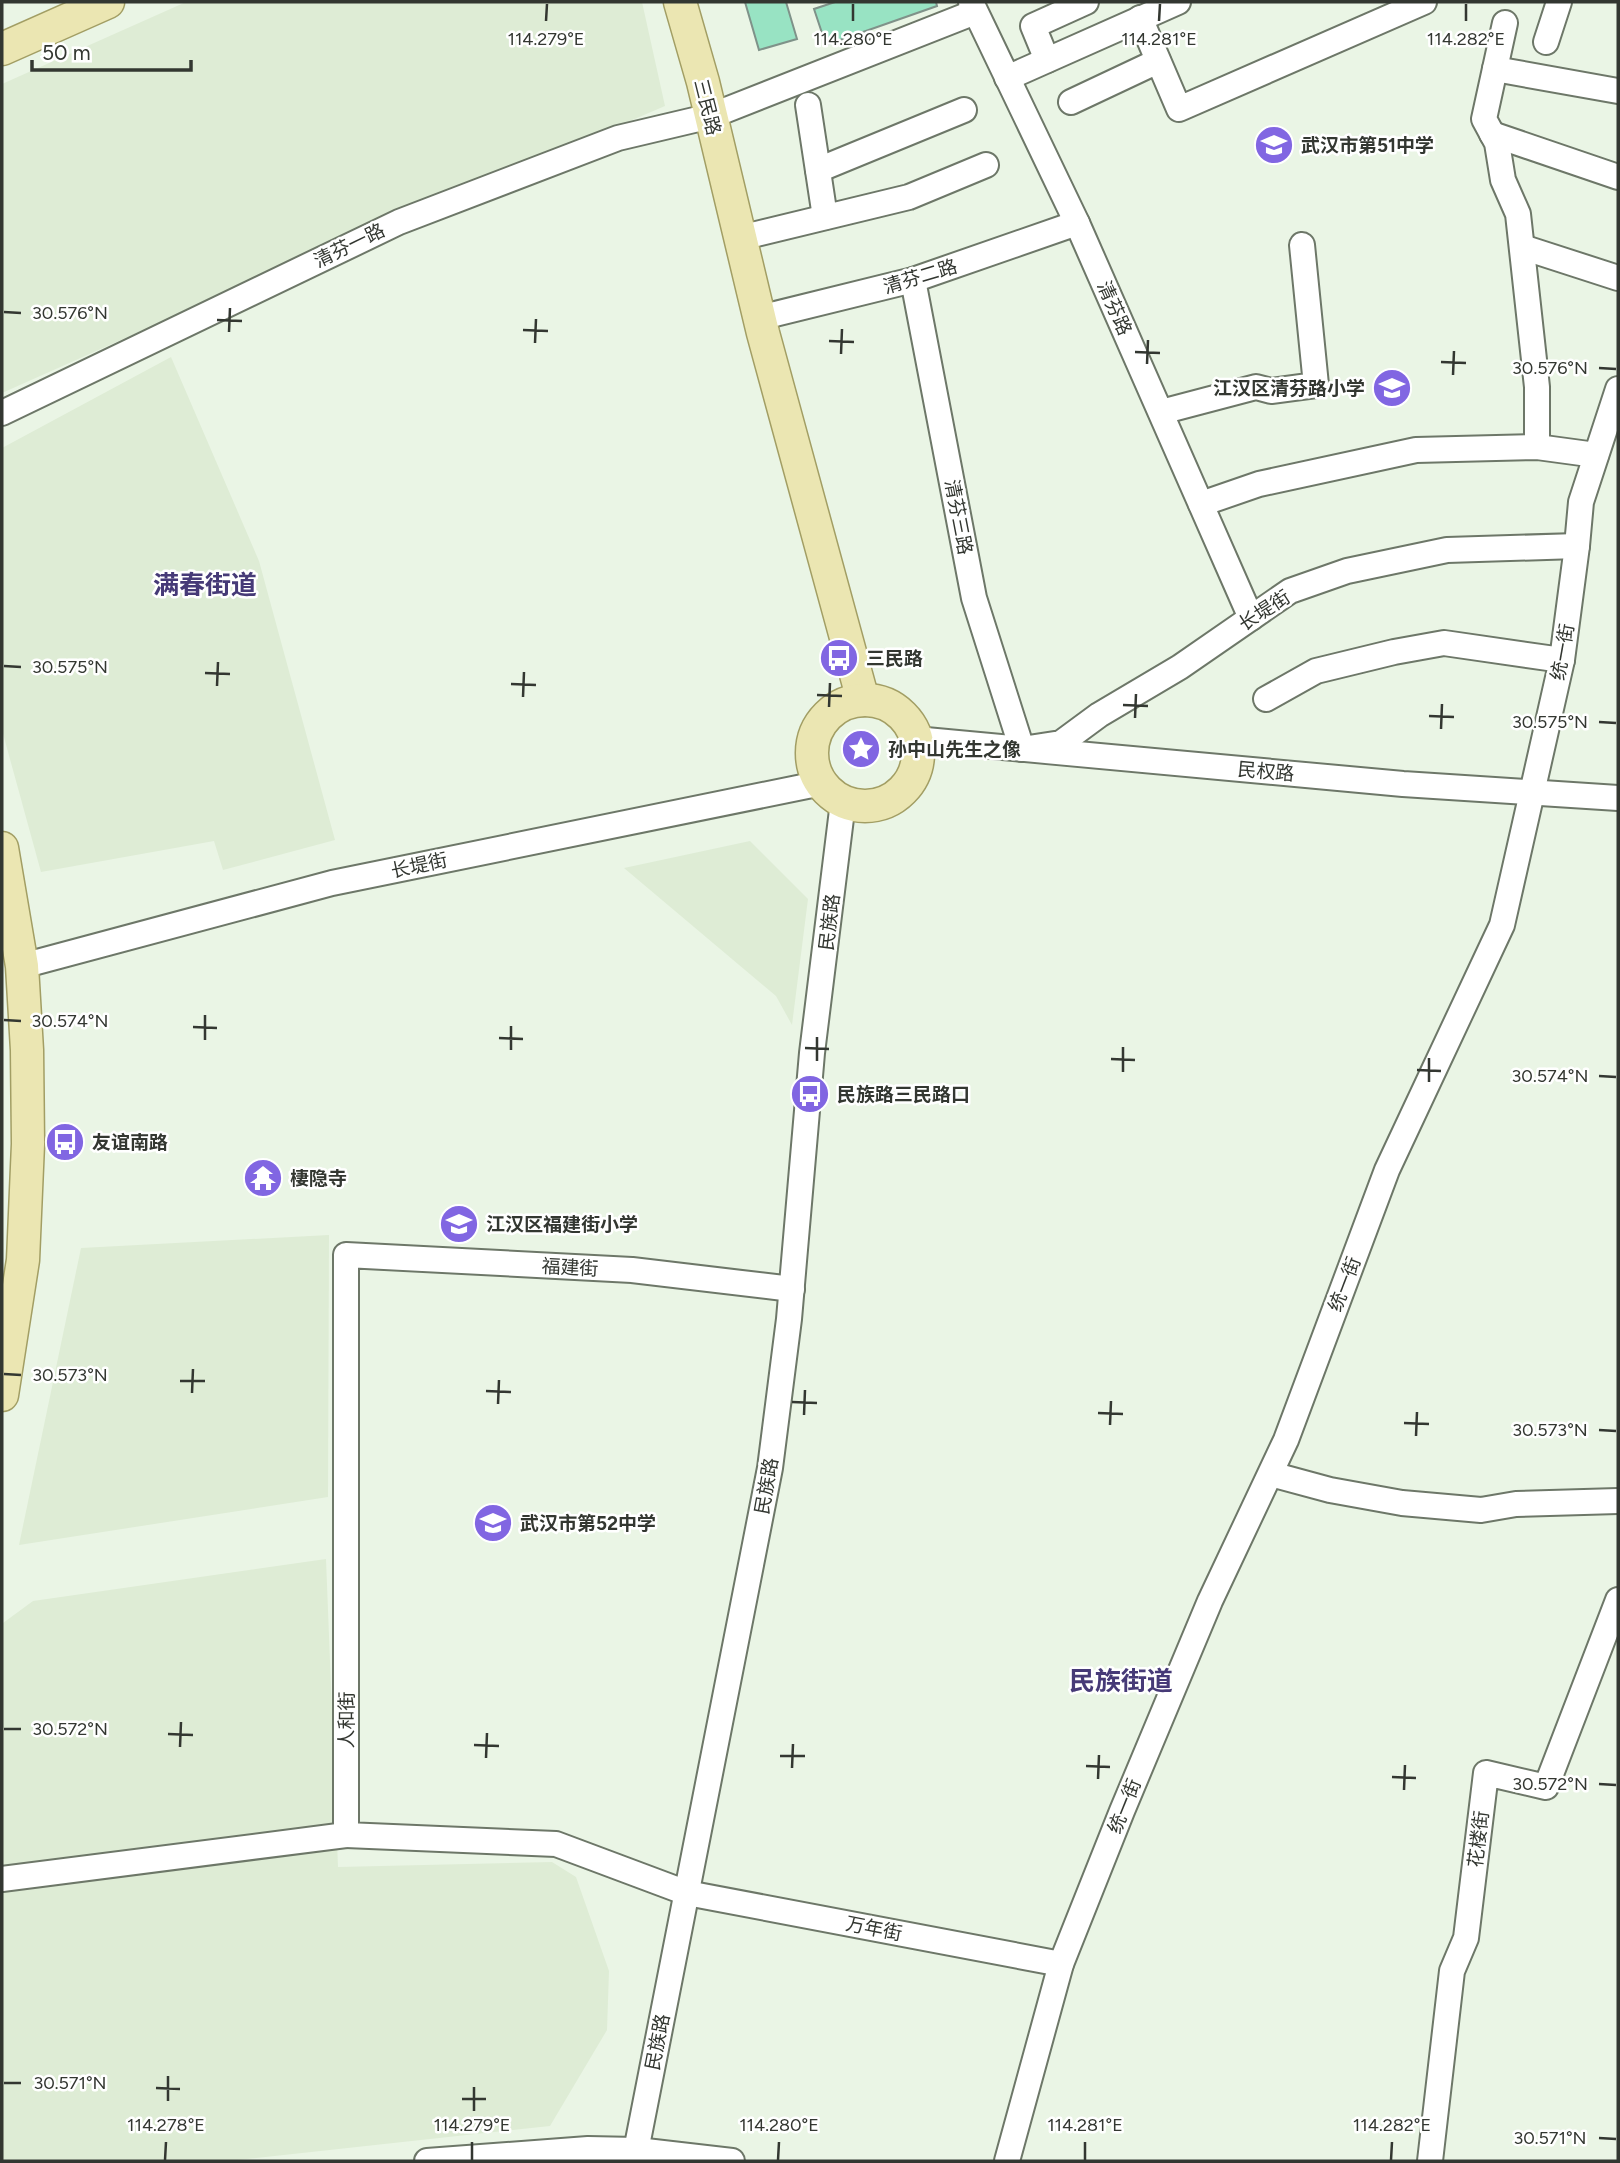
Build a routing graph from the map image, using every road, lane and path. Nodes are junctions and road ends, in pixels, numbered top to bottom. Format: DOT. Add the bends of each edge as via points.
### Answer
graph roads {
  1 [pos="108,2"];
  2 [pos="680,2"];
  3 [pos="1086,2"];
  4 [pos="1178,2"];
  5 [pos="1424,2"];
  6 [pos="1559,2"];
  7 [pos="973,7"];
  8 [pos="1140,18"];
  9 [pos="1505,23"];
  10 [pos="1546,42"];
  11 [pos="2,49"];
  12 [pos="1047,60"];
  13 [pos="1158,61"];
  14 [pos="1495,69"];
  15 [pos="1007,78"];
  16 [pos="1618,91"];
  17 [pos="1071,102"];
  18 [pos="808,105"];
  19 [pos="964,110"];
  20 [pos="711,116"];
  21 [pos="1492,134"];
  22 [pos="986,165"];
  23 [pos="818,170"];
  24 [pos="1618,177"];
  25 [pos="825,217"];
  26 [pos="1077,223"];
  27 [pos="740,238"];
  28 [pos="1302,245"];
  29 [pos="1522,247"];
  30 [pos="1618,278"];
  31 [pos="913,280"];
  32 [pos="760,318"];
  33 [pos="1618,389"];
  34 [pos="1161,412"];
  35 [pos="2,413"];
  36 [pos="1537,447"];
  37 [pos="1596,455"];
  38 [pos="1201,504"];
  39 [pos="1577,546"];
  40 [pos="1251,618"];
  41 [pos="1562,660"];
  42 [pos="1266,699"];
  43 [pos="863,700"];
  44 [pos="915,739"];
  45 [pos="1022,749"];
  46 [pos="832,793"];
  47 [pos="1530,793"];
  48 [pos="1618,798"];
  49 [pos="2,848"];
  50 [pos="22,967"];
  51 [pos="346,1255"];
  52 [pos="792,1289"];
  53 [pos="2,1395"];
  54 [pos="1270,1474"];
  55 [pos="1618,1501"];
  56 [pos="1618,1600"];
  57 [pos="346,1835"];
  58 [pos="2,1879"];
  59 [pos="687,1893"];
  60 [pos="1061,1964"];
  61 [pos="636,2156"];
  62 [pos="427,2161"];
  63 [pos="732,2161"];
  64 [pos="1007,2161"];
  65 [pos="1430,2161"];
  1 -- 11 [label="main road"];
  2 -- 20 [label="main road, 三民路"];
  3 -- 12 [label="street" via="1033,26"];
  4 -- 8 [label="street"];
  5 -- 13 [label="street" via="1178,109"];
  6 -- 10 [label="street"];
  7 -- 15 [label="street, 清芬路"];
  7 -- 20 [label="street, 清芬一路"];
  8 -- 12 [label="street"];
  8 -- 13 [label="street"];
  9 -- 14 [label="street"];
  12 -- 15 [label="street"];
  13 -- 17 [label="street"];
  14 -- 16 [label="street"];
  14 -- 21 [label="street" via="1484,119"];
  15 -- 26 [label="street, 清芬路"];
  18 -- 23 [label="street"];
  19 -- 23 [label="street"];
  20 -- 27 [label="main road, 三民路"];
  20 -- 35 [label="street, 清芬一路" via="618,138 398,222"];
  21 -- 24 [label="street"];
  21 -- 29 [label="street" via="1503,180 1518,214"];
  22 -- 25 [label="street" via="909,197"];
  23 -- 25 [label="street"];
  25 -- 27 [label="street"];
  26 -- 31 [label="street, 清芬二路"];
  26 -- 34 [label="street, 清芬路"];
  27 -- 32 [label="main road, 三民路"];
  28 -- 34 [label="street" via="1316,385 1271,391 1255,387"];
  29 -- 30 [label="street"];
  29 -- 36 [label="street" via="1537,387"];
  31 -- 32 [label="street, 清芬二路"];
  31 -- 45 [label="street, 清芬三路" via="974,597"];
  32 -- 43 [label="main road, 三民路"];
  33 -- 37 [label="street, 统一街"];
  34 -- 38 [label="street, 清芬路"];
  36 -- 37 [label="street"];
  36 -- 38 [label="street" via="1416,450 1259,484"];
  37 -- 39 [label="street, 统一街" via="1581,502"];
  38 -- 40 [label="street, 清芬路"];
  39 -- 40 [label="street, 长堤街" via="1447,550 1346,571 1290,591"];
  39 -- 41 [label="street, 统一街"];
  40 -- 45 [label="street, 长堤街" via="1061,743"];
  41 -- 42 [label="street" via="1444,643 1316,671"];
  41 -- 47 [label="street, 统一街"];
  43 -- 44 [label="main road" via="893,708 910,724"];
  43 -- 46 [label="main road" via="835,710 816,732 813,766"];
  44 -- 45 [label="street, 民权路"];
  44 -- 46 [label="main road" via="916,770 906,787 883,803 865,807"];
  45 -- 47 [label="street, 民权路"];
  46 -- 50 [label="street, 长堤街" via="332,883"];
  46 -- 52 [label="street, 民族路"];
  47 -- 48 [label="street, 民权路"];
  47 -- 54 [label="street, 统一街" via="1502,925 1387,1170"];
  49 -- 50 [label="main road"];
  50 -- 53 [label="main road" via="28,1144 23,1260"];
  51 -- 52 [label="street, 福建街" via="632,1270"];
  51 -- 57 [label="street, 人和街"];
  52 -- 59 [label="street, 民族路" via="770,1468"];
  54 -- 55 [label="street" via="1402,1503 1481,1510 1516,1504"];
  54 -- 60 [label="street, 统一街" via="1205,1614"];
  56 -- 65 [label="street, 花楼街" via="1546,1787 1486,1773 1466,1937 1452,1971"];
  57 -- 58 [label="street"];
  57 -- 59 [label="street" via="556,1844"];
  59 -- 60 [label="street, 万年街"];
  59 -- 61 [label="street, 民族路"];
  60 -- 64 [label="street, 统一街"];
  61 -- 62 [label="street" via="588,2149"];
  61 -- 63 [label="street"];
}
